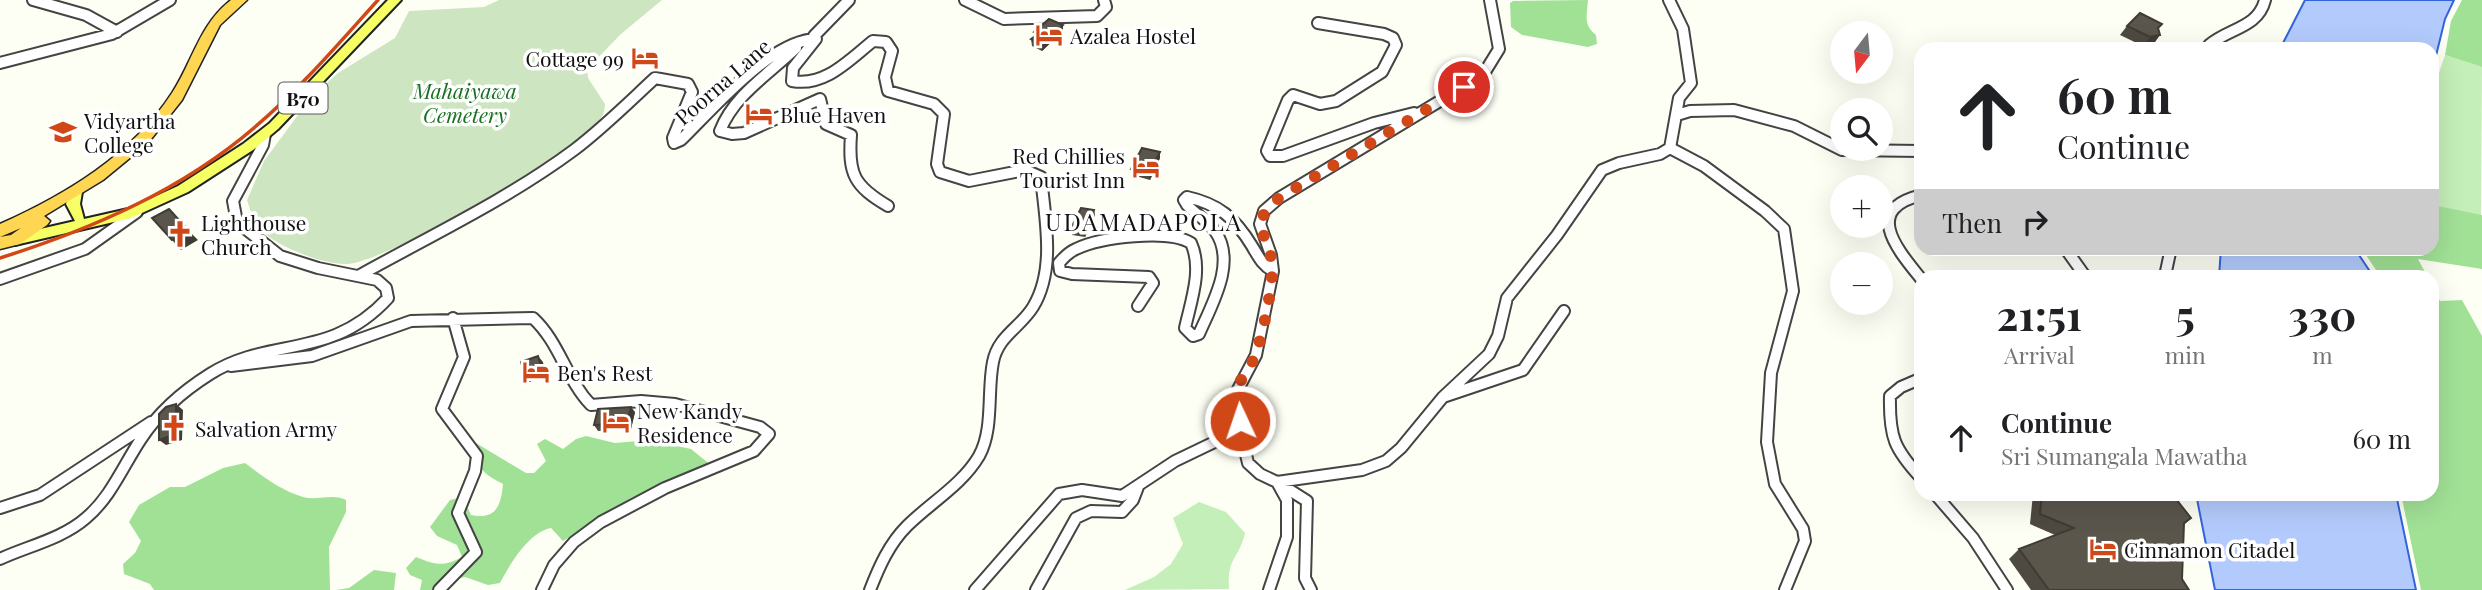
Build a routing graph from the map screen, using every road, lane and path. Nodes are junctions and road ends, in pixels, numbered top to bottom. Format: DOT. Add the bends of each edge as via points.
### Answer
graph roads {
  1 [pos="33,0"];
  2 [pos="170,0"];
  3 [pos="240,0"];
  4 [pos="395,0"];
  5 [pos="849,0"];
  6 [pos="965,0"];
  7 [pos="1104,0"];
  8 [pos="1490,0"];
  9 [pos="1669,0"];
  10 [pos="2265,0"];
  11 [pos="1318,23"];
  12 [pos="117,32"];
  13 [pos="810,37"];
  14 [pos="2212,42"];
  15 [pos="0,63"];
  16 [pos="1424,111"];
  17 [pos="1677,116"];
  18 [pos="265,134"];
  19 [pos="1670,148"];
  20 [pos="1914,151"];
  21 [pos="197,179"];
  22 [pos="75,192"];
  23 [pos="1914,196"];
  24 [pos="888,206"];
  25 [pos="139,210"];
  26 [pos="78,217"];
  27 [pos="35,226"];
  28 [pos="4,237"];
  29 [pos="1273,271"];
  30 [pos="1914,271"];
  31 [pos="360,275"];
  32 [pos="0,279"];
  33 [pos="1138,306"];
  34 [pos="1564,311"];
  35 [pos="453,318"];
  36 [pos="231,366"];
  37 [pos="1914,382"];
  38 [pos="1443,397"];
  39 [pos="156,418"];
  40 [pos="1240,421"];
  41 [pos="1914,471"];
  42 [pos="1277,482"];
  43 [pos="1138,487"];
  44 [pos="1941,501"];
  45 [pos="0,508"];
  46 [pos="0,559"];
  47 [pos="439,590"];
  48 [pos="542,590"];
  49 [pos="870,590"];
  50 [pos="975,590"];
  51 [pos="1036,590"];
  52 [pos="1269,590"];
  53 [pos="1311,590"];
  54 [pos="1785,590"];
  55 [pos="2007,590"];
  1 -- 12 [label="street" via="86,15"];
  2 -- 12 [label="street"];
  3 -- 22 [label="highway" via="211,25 184,86 159,121"];
  4 -- 18 [label="main road, B70"];
  5 -- 13 [label="street"];
  6 -- 7 [label="street" via="1004,19 1101,15"];
  8 -- 16 [label="street" via="1499,49 1483,75"];
  9 -- 17 [label="street" via="1684,24 1691,83 1679,98"];
  10 -- 14 [label="street" via="2264,10 2252,22"];
  11 -- 16 [label="street" via="1384,34 1396,45 1382,72 1336,101 1321,104 1293,95 1268,151 1270,156 1283,156 1374,123"];
  12 -- 15 [label="street"];
  13 -- 24 [label="street" via="742,97 720,131 730,136 746,134 820,99 827,124 851,135 849,158 862,191"];
  13 -- 31 [label="street, Poorna Lane" via="750,74 674,143 692,92 688,84 655,78 561,159"];
  13 -- 49 [label="street" via="816,38 793,68 795,83 831,73 873,41 886,42 892,51 885,76 888,91 934,104 944,114 937,164 940,172 969,181 1025,170 1041,177 1047,262 1041,292 1031,310 1000,339 981,452 961,480 905,528 880,564"];
  16 -- 29 [label="street" via="1264,211 1260,224"];
  17 -- 19 [label="street"];
  17 -- 20 [label="street" via="1690,111 1734,110 1794,126 1842,150"];
  18 -- 21 [label="main road, B70"];
  18 -- 31 [label="street" via="233,201 237,222 280,256"];
  19 -- 38 [label="street" via="1602,170 1507,298 1489,354"];
  19 -- 54 [label="street" via="1704,166 1784,229 1793,291 1770,373 1767,442 1775,484 1803,528 1805,541"];
  21 -- 25 [label="main road, B70"];
  21 -- 26 [label="main road, B70" via="137,204"];
  22 -- 26 [label="main road"];
  22 -- 27 [label="highway"];
  22 -- 28 [label="highway"];
  23 -- 30 [label="street" via="1902,197 1889,207 1886,220"];
  25 -- 28 [label="main road, B70"];
  25 -- 32 [label="street" via="85,250"];
  26 -- 27 [label="main road, B70"];
  27 -- 28 [label="highway"];
  29 -- 33 [label="street" via="1264,265 1230,212 1187,197 1188,206 1216,232 1224,251 1222,275 1199,334 1192,336 1185,328 1196,252 1184,237 1100,242 1080,247 1059,263 1060,271 1080,278 1131,273 1149,277 1153,283"];
  29 -- 40 [label="street" via="1256,355 1235,395"];
  31 -- 36 [label="street" via="386,288 388,298 369,319 317,342 262,353"];
  34 -- 38 [label="street" via="1523,370"];
  35 -- 36 [label="street" via="411,321 312,356"];
  35 -- 47 [label="street" via="464,357 442,410 477,456 458,513 475,552"];
  35 -- 48 [label="street" via="533,318 546,327 581,396 591,405 675,404 760,427 769,434 754,451 593,526 561,554"];
  36 -- 39 [label="street" via="217,369"];
  37 -- 41 [label="street" via="1890,397 1889,427 1902,458"];
  38 -- 42 [label="street" via="1386,461 1362,470"];
  39 -- 45 [label="street" via="40,495"];
  39 -- 46 [label="street" via="93,512 44,542"];
  40 -- 42 [label="street" via="1248,463"];
  40 -- 43 [label="street" via="1227,436 1175,461"];
  42 -- 52 [label="street" via="1287,500 1287,537"];
  42 -- 53 [label="street" via="1307,501 1305,578"];
  43 -- 50 [label="street" via="1122,496 1082,490 1059,494"];
  43 -- 51 [label="street" via="1122,512 1081,513 1076,518"];
  44 -- 55 [label="street" via="1973,538"];
}
